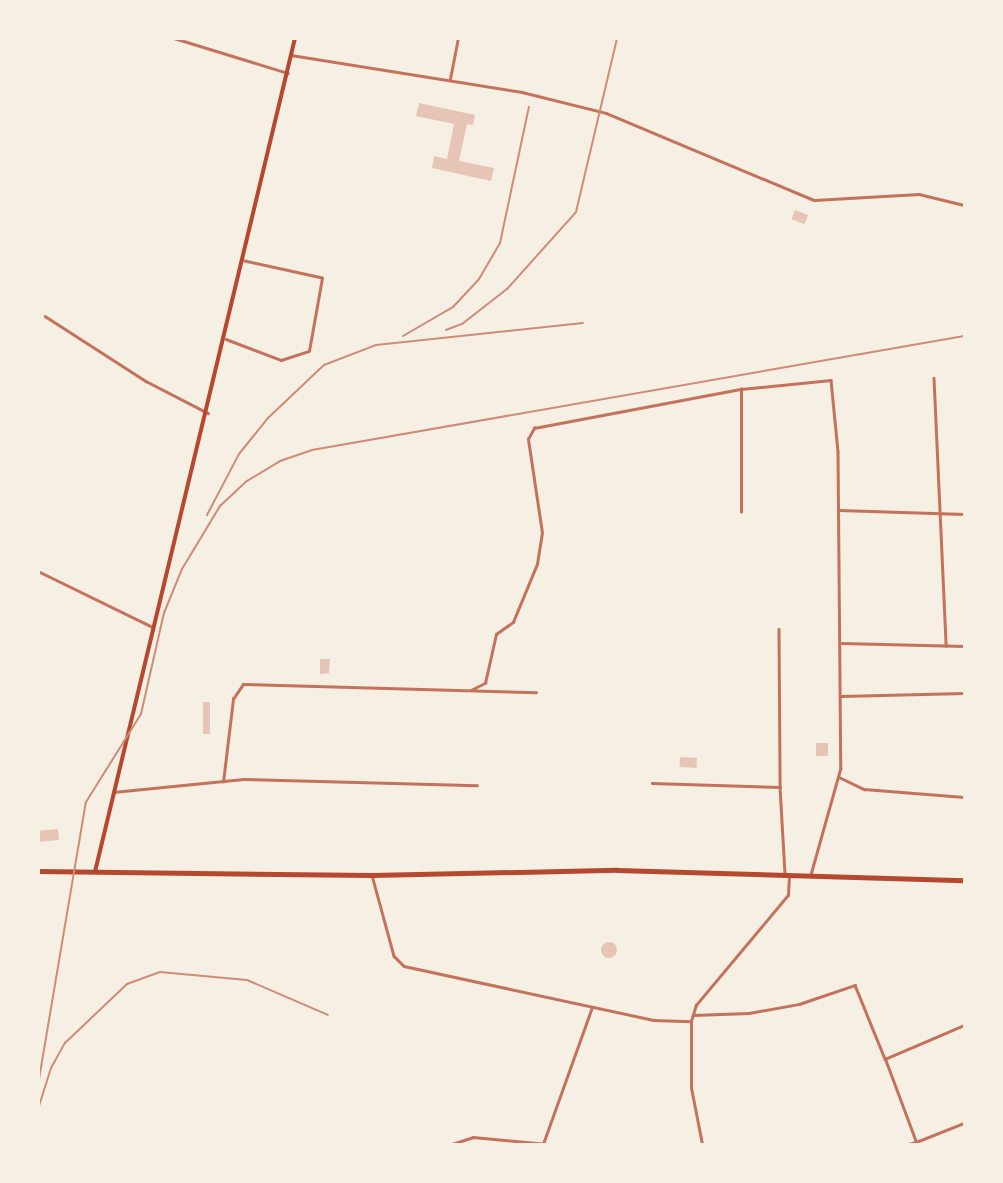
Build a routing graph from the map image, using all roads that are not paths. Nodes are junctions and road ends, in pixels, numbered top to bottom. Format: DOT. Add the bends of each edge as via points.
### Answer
graph roads {
  1 [pos="174,38"];
  2 [pos="295,38"];
  3 [pos="458,38"];
  4 [pos="291,55"];
  5 [pos="288,73"];
  6 [pos="450,79"];
  7 [pos="964,205"];
  8 [pos="245,261"];
  9 [pos="45,316"];
  10 [pos="226,338"];
  11 [pos="934,378"];
  12 [pos="741,389"];
  13 [pos="208,413"];
  14 [pos="839,510"];
  15 [pos="741,512"];
  16 [pos="939,514"];
  17 [pos="964,514"];
  18 [pos="38,571"];
  19 [pos="153,627"];
  20 [pos="779,629"];
  21 [pos="841,643"];
  22 [pos="946,646"];
  23 [pos="964,646"];
  24 [pos="471,690"];
  25 [pos="536,692"];
  26 [pos="964,693"];
  27 [pos="841,696"];
  28 [pos="839,777"];
  29 [pos="222,782"];
  30 [pos="652,783"];
  31 [pos="477,785"];
  32 [pos="780,787"];
  33 [pos="113,792"];
  34 [pos="964,797"];
  35 [pos="38,871"];
  36 [pos="96,873"];
  37 [pos="787,874"];
  38 [pos="372,875"];
  39 [pos="811,875"];
  40 [pos="964,880"];
  41 [pos="592,1007"];
  42 [pos="692,1015"];
  43 [pos="691,1021"];
  44 [pos="964,1025"];
  45 [pos="884,1059"];
  46 [pos="964,1123"];
  47 [pos="916,1142"];
  48 [pos="452,1144"];
  49 [pos="544,1144"];
  50 [pos="702,1144"];
  51 [pos="908,1144"];
  1 -- 5 [label="street"];
  2 -- 4 [label="main road"];
  3 -- 6 [label="street"];
  4 -- 5 [label="main road"];
  4 -- 6 [label="street"];
  5 -- 8 [label="main road"];
  6 -- 7 [label="street" via="606,113 814,200 919,194"];
  8 -- 10 [label="main road"];
  8 -- 10 [label="street" via="324,282 309,351 281,359"];
  9 -- 13 [label="street" via="146,381"];
  10 -- 13 [label="main road"];
  11 -- 16 [label="street"];
  12 -- 14 [label="street" via="831,380 837,406"];
  12 -- 15 [label="street"];
  12 -- 24 [label="street" via="534,428 528,439 542,533 537,564 513,622 495,634 485,683"];
  13 -- 19 [label="main road"];
  14 -- 16 [label="street"];
  14 -- 21 [label="street"];
  16 -- 17 [label="street"];
  16 -- 22 [label="street"];
  18 -- 19 [label="street"];
  19 -- 33 [label="main road"];
  20 -- 32 [label="street"];
  21 -- 22 [label="street"];
  21 -- 27 [label="street"];
  22 -- 23 [label="street"];
  24 -- 25 [label="street"];
  24 -- 29 [label="street" via="243,684 233,699"];
  26 -- 27 [label="street"];
  27 -- 28 [label="street"];
  28 -- 34 [label="street" via="864,789"];
  28 -- 39 [label="street"];
  29 -- 31 [label="street"];
  29 -- 33 [label="street"];
  30 -- 32 [label="street"];
  32 -- 37 [label="street"];
  33 -- 36 [label="main road"];
  35 -- 36 [label="main road"];
  36 -- 38 [label="main road"];
  37 -- 38 [label="main road" via="617,870"];
  37 -- 39 [label="main road"];
  37 -- 42 [label="street" via="788,895 704,991"];
  38 -- 41 [label="street" via="394,956 404,966"];
  39 -- 40 [label="main road"];
  41 -- 43 [label="street" via="653,1020"];
  41 -- 49 [label="street"];
  42 -- 43 [label="street"];
  42 -- 45 [label="street" via="749,1013 799,1004 855,985"];
  43 -- 50 [label="street" via="691,1088"];
  44 -- 45 [label="street"];
  45 -- 47 [label="street"];
  46 -- 47 [label="street"];
  47 -- 51 [label="street"];
  48 -- 49 [label="street" via="473,1137"];
}
